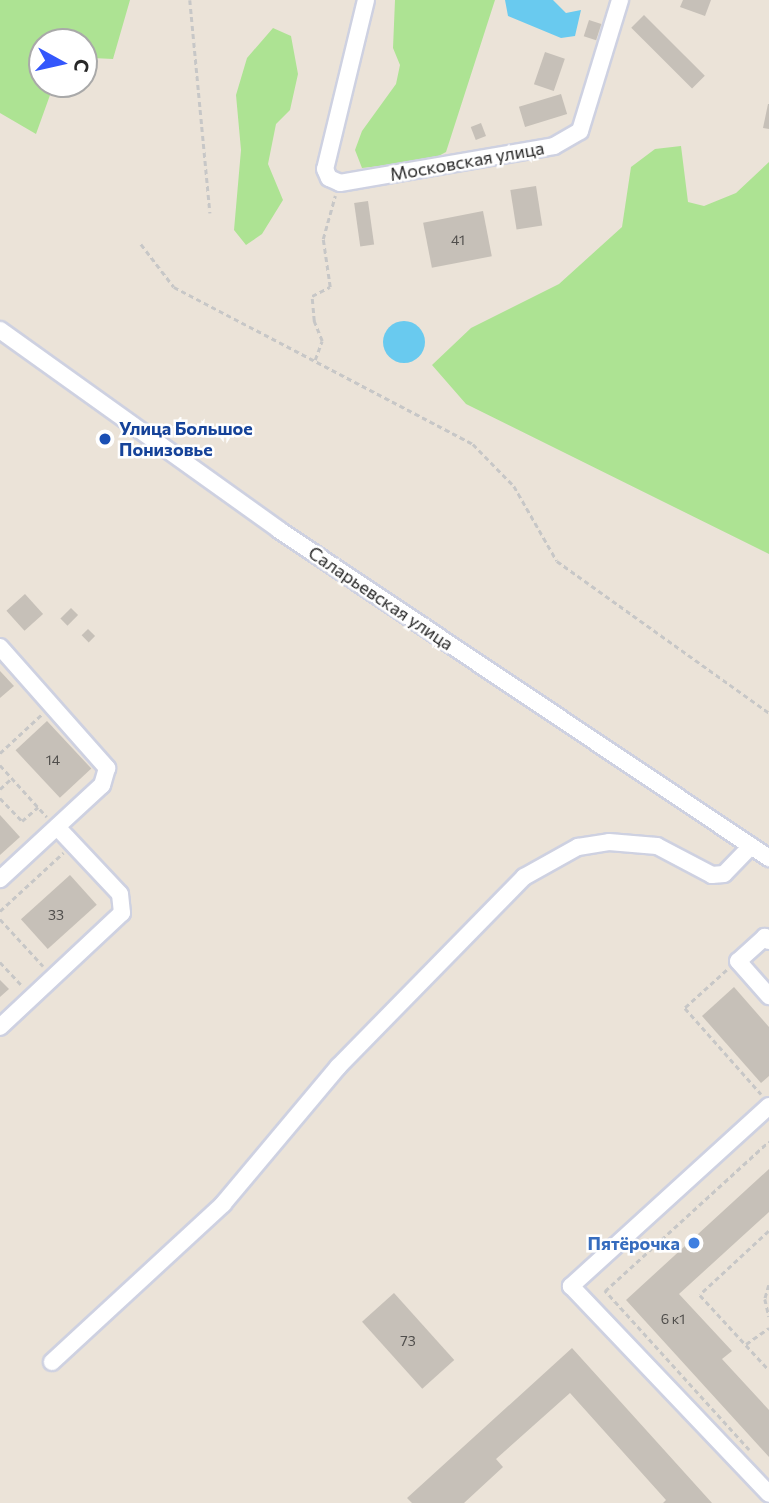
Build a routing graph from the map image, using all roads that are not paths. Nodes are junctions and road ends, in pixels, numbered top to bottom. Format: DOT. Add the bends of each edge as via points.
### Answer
graph roads {
  1 [pos="366,0"];
  2 [pos="620,0"];
  3 [pos="0,330"];
  4 [pos="0,647"];
  5 [pos="57,827"];
  6 [pos="751,846"];
  7 [pos="769,858"];
  8 [pos="0,879"];
  9 [pos="769,942"];
  10 [pos="769,996"];
  11 [pos="0,1027"];
  12 [pos="769,1104"];
  13 [pos="52,1362"];
  14 [pos="769,1494"];
  1 -- 2 [label="street, Московская улица" via="325,169 329,178 340,183 554,146 580,131"];
  3 -- 6 [label="street, Саларьевская улица" via="279,530"];
  4 -- 5 [label="street" via="107,768 102,785"];
  5 -- 8 [label="street"];
  5 -- 11 [label="street" via="120,894 122,912"];
  6 -- 7 [label="street, Саларьевская улица"];
  6 -- 13 [label="street" via="724,874 712,875 671,852 635,842 578,847 533,871 400,1001 223,1204"];
  9 -- 10 [label="street" via="765,937 738,961"];
  12 -- 14 [label="street" via="571,1286"];
}
